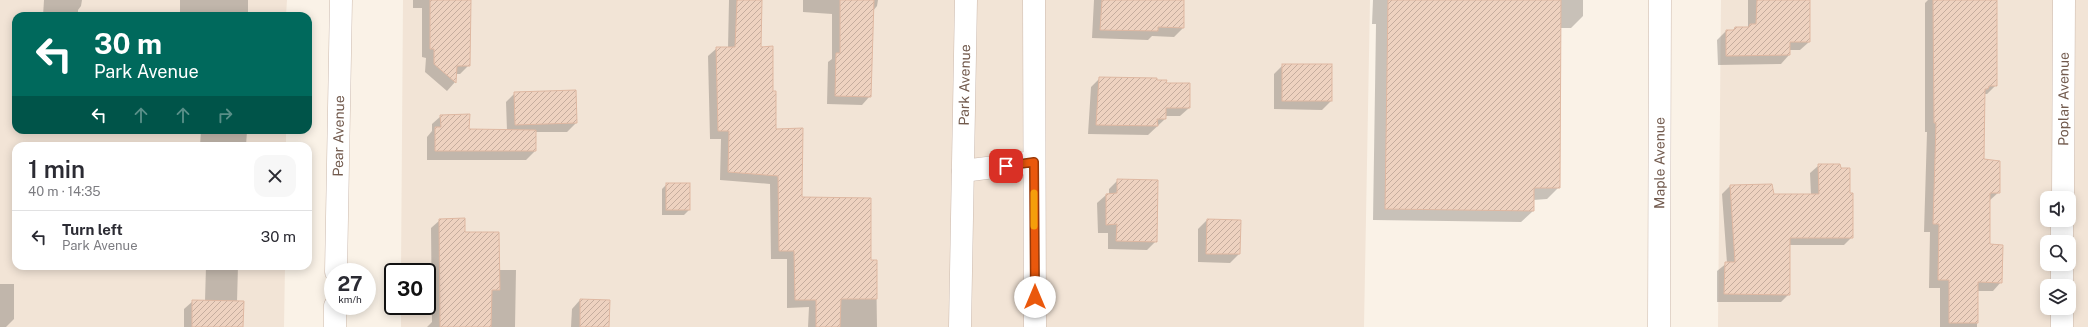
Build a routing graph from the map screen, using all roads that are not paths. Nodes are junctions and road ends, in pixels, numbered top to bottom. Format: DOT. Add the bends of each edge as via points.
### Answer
graph roads {
  1 [pos="341,0"];
  2 [pos="966,0"];
  3 [pos="1034,0"];
  4 [pos="1660,0"];
  5 [pos="2064,0"];
  6 [pos="1034,162"];
  7 [pos="963,171"];
  8 [pos="2063,191"];
  9 [pos="336,263"];
  10 [pos="335,315"];
  11 [pos="2062,315"];
  12 [pos="335,327"];
  13 [pos="960,327"];
  14 [pos="1035,327"];
  15 [pos="1659,327"];
  16 [pos="2062,327"];
  1 -- 9 [label="street, Pear Avenue"];
  2 -- 7 [label="street, Park Avenue"];
  3 -- 6 [label="street"];
  4 -- 15 [label="street, Maple Avenue"];
  5 -- 8 [label="street, Poplar Avenue"];
  6 -- 7 [label="street"];
  6 -- 14 [label="street"];
  7 -- 13 [label="street, Park Avenue"];
  10 -- 12 [label="street"];
  11 -- 16 [label="street"];
}
